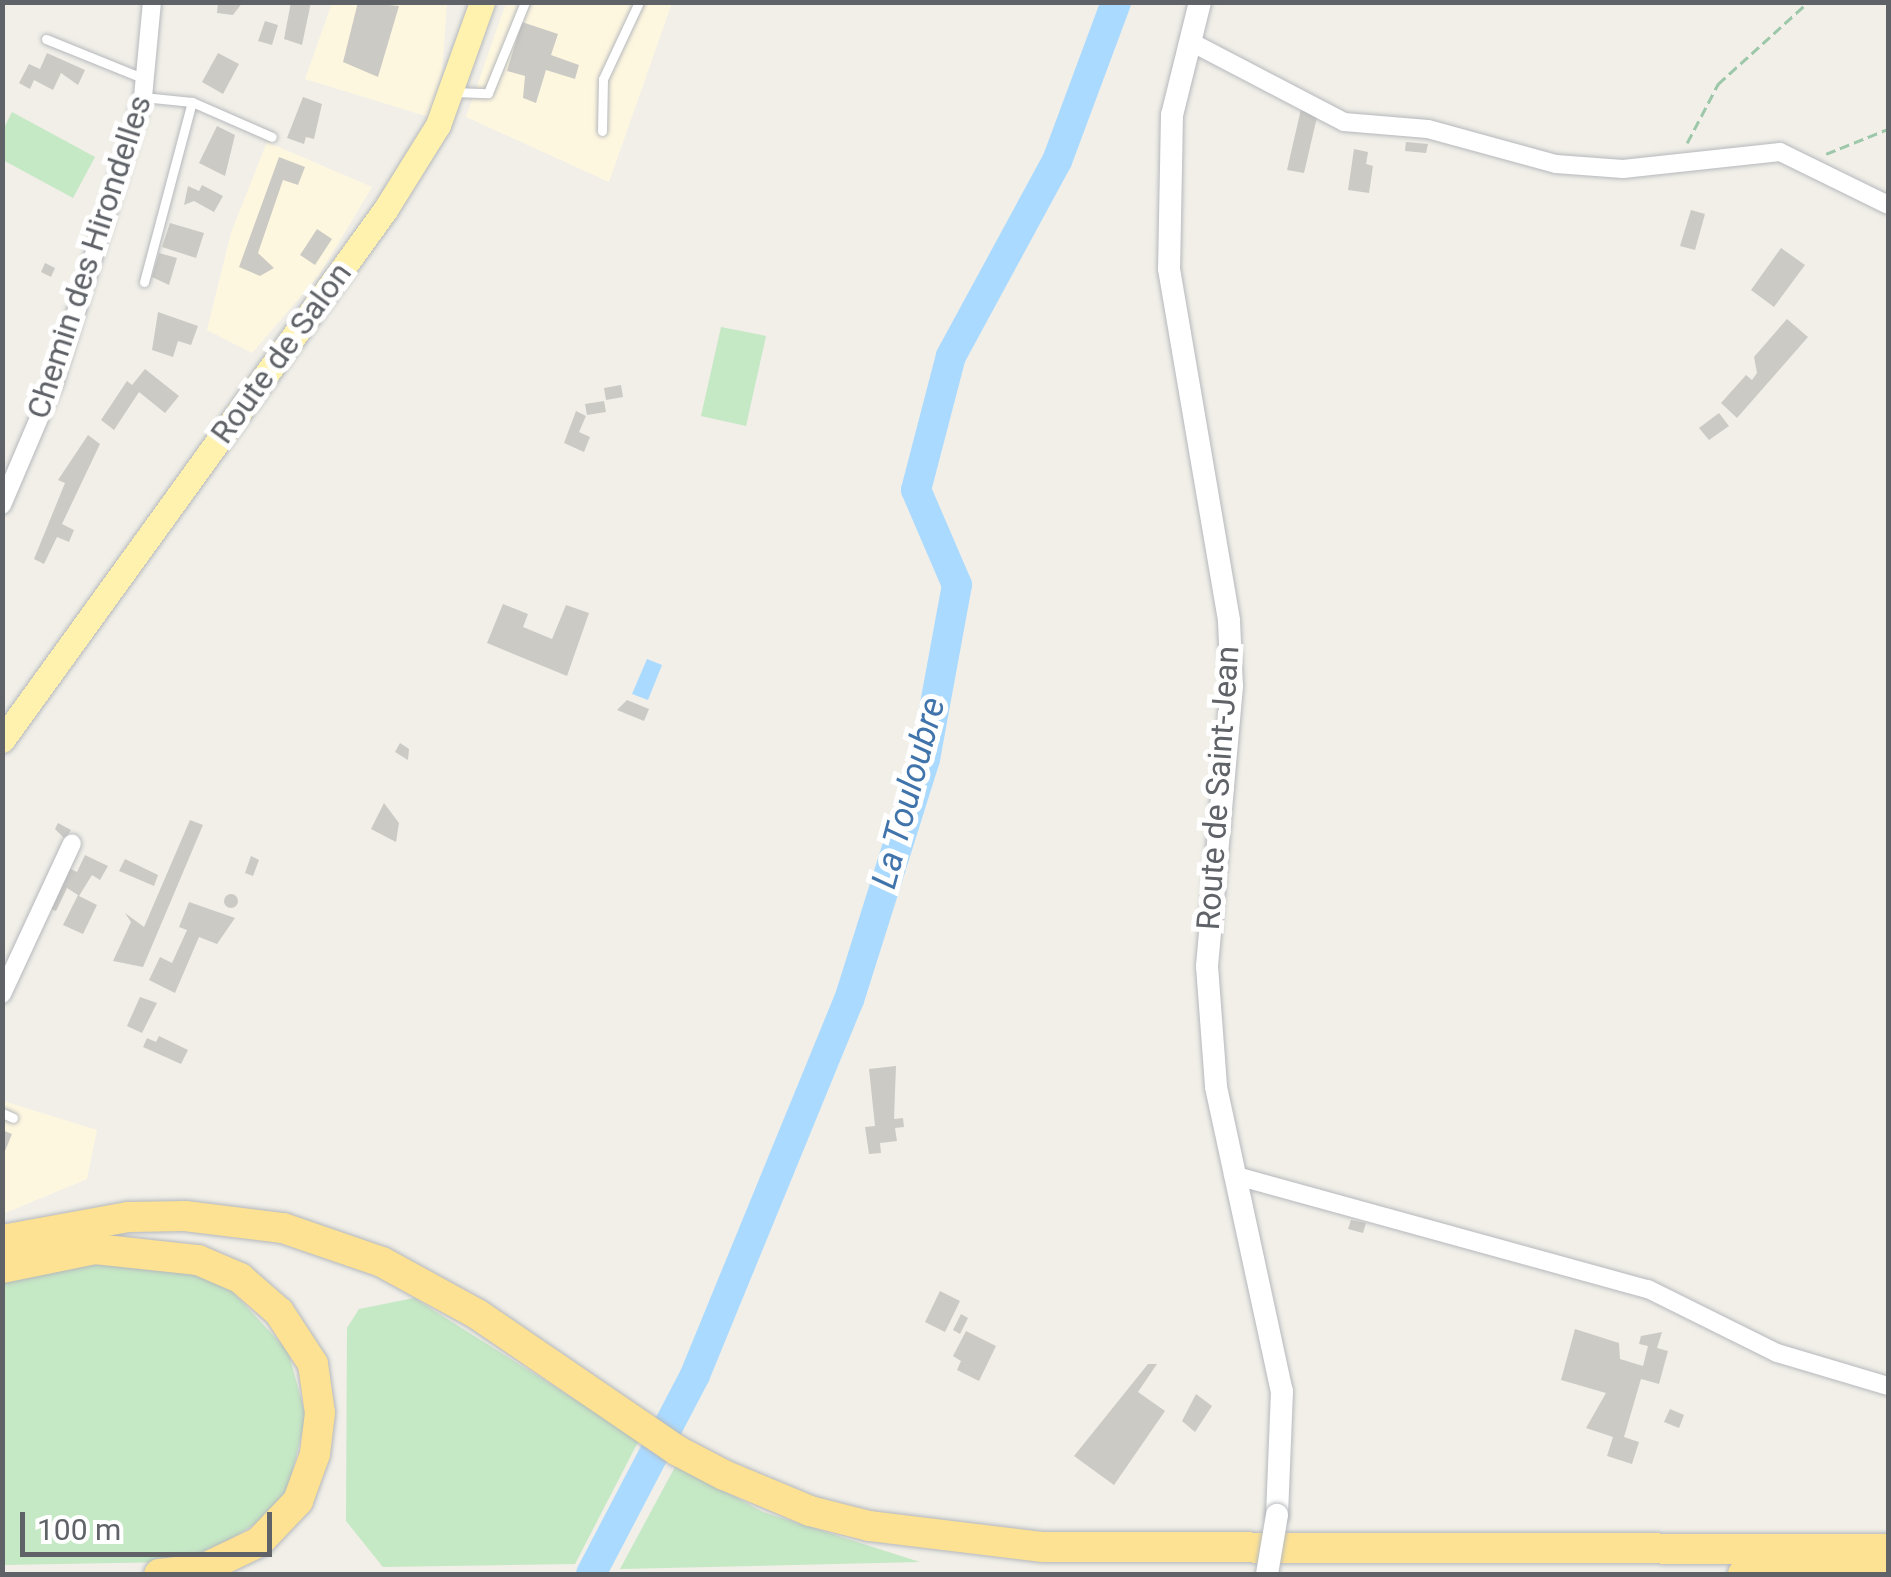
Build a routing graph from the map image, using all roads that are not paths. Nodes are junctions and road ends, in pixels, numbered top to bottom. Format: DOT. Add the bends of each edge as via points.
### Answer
graph roads {
  1 [pos="152,2"];
  2 [pos="525,2"];
  3 [pos="639,2"];
  4 [pos="1200,2"];
  5 [pos="479,5"];
  6 [pos="46,39"];
  7 [pos="1188,41"];
  8 [pos="144,88"];
  9 [pos="450,92"];
  10 [pos="192,102"];
  11 [pos="602,131"];
  12 [pos="272,137"];
  13 [pos="1888,205"];
  14 [pos="144,282"];
  15 [pos="2,505"];
  16 [pos="2,740"];
  17 [pos="72,843"];
  18 [pos="2,994"];
  19 [pos="1234,1175"];
  20 [pos="2,1240"];
  21 [pos="2,1268"];
  22 [pos="1888,1386"];
  23 [pos="1888,1548"];
  24 [pos="159,1574"];
  25 [pos="1267,1574"];
  26 [pos="1743,1574"];
  27 [pos="1888,1574"];
  1 -- 8 [label="street, Chemin des Hirondelles"];
  2 -- 9 [label="lane" via="488,93"];
  3 -- 11 [label="lane" via="604,79"];
  4 -- 7 [label="street, Route de Saint-Jean"];
  5 -- 9 [label="main road, Route de Salon"];
  6 -- 8 [label="lane"];
  7 -- 13 [label="street" via="1344,122 1428,129 1556,164 1677,164 1762,150 1805,160"];
  7 -- 19 [label="street, Route de Saint-Jean" via="1172,115 1169,269 1228,621 1232,686 1211,860 1207,966 1216,1088"];
  8 -- 10 [label="lane"];
  8 -- 15 [label="street, Chemin des Hirondelles" via="54,383"];
  9 -- 16 [label="main road, Route de Salon" via="438,125 385,210"];
  10 -- 12 [label="lane"];
  10 -- 14 [label="lane"];
  17 -- 18 [label="street"];
  19 -- 22 [label="street" via="1648,1289 1776,1353"];
  19 -- 25 [label="street, Route de Saint-Jean, bridge" via="1282,1391 1278,1514"];
  20 -- 23 [label="highway" via="128,1217 185,1216 283,1228 382,1262 477,1314 678,1451 810,1511 868,1526 1043,1547"];
  21 -- 24 [label="highway" via="95,1249 198,1260 240,1278 279,1312 313,1364 320,1413 315,1454 298,1501 259,1542 202,1568"];
  26 -- 27 [label="highway"];
}
